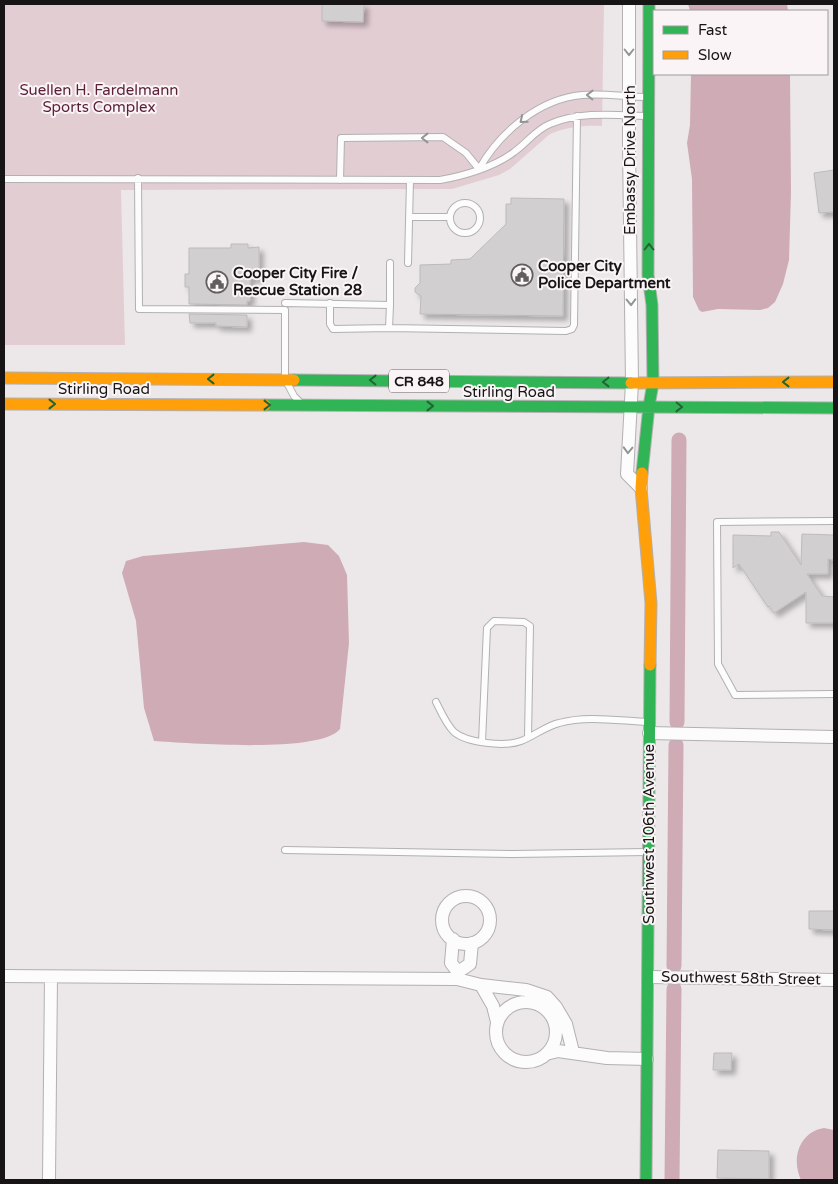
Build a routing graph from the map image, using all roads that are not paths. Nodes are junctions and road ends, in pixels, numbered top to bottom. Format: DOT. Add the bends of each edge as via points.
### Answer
graph roads {
  1 [pos="629,4"];
  2 [pos="649,4"];
  3 [pos="629,97"];
  4 [pos="649,97"];
  5 [pos="577,116"];
  6 [pos="629,116"];
  7 [pos="649,116"];
  8 [pos="479,169"];
  9 [pos="138,178"];
  10 [pos="4,179"];
  11 [pos="340,180"];
  12 [pos="410,181"];
  13 [pos="409,217"];
  14 [pos="450,217"];
  15 [pos="390,263"];
  16 [pos="408,263"];
  17 [pos="285,303"];
  18 [pos="330,303"];
  19 [pos="390,305"];
  20 [pos="389,328"];
  21 [pos="4,378"];
  22 [pos="285,379"];
  23 [pos="834,382"];
  24 [pos="632,383"];
  25 [pos="653,383"];
  26 [pos="4,404"];
  27 [pos="303,406"];
  28 [pos="649,406"];
  29 [pos="631,407"];
  30 [pos="834,408"];
  31 [pos="641,488"];
  32 [pos="834,521"];
  33 [pos="834,694"];
  34 [pos="436,702"];
  35 [pos="649,728"];
  36 [pos="528,737"];
  37 [pos="834,737"];
  38 [pos="482,742"];
  39 [pos="285,850"];
  40 [pos="649,852"];
  41 [pos="453,939"];
  42 [pos="472,943"];
  43 [pos="457,975"];
  44 [pos="4,976"];
  45 [pos="648,977"];
  46 [pos="51,978"];
  47 [pos="834,980"];
  48 [pos="481,986"];
  49 [pos="509,1006"];
  50 [pos="497,1022"];
  51 [pos="555,1037"];
  52 [pos="573,1052"];
  53 [pos="546,1054"];
  54 [pos="647,1059"];
  55 [pos="49,1180"];
  56 [pos="646,1180"];
  1 -- 3 [label="street, Embassy Drive North, one-way"];
  2 -- 4 [label="main road, Embassy Drive North"];
  3 -- 4 [label="lane"];
  3 -- 6 [label="street, Embassy Drive North"];
  3 -- 8 [label="lane, one-way" via="583,95 538,109 506,134"];
  4 -- 7 [label="main road, Embassy Drive North"];
  5 -- 6 [label="lane"];
  5 -- 8 [label="lane" via="549,124 514,153"];
  5 -- 20 [label="lane" via="572,329"];
  6 -- 7 [label="lane"];
  6 -- 24 [label="street, Embassy Drive North, one-way"];
  25 -- 7 [label="main road, Embassy Drive North, one-way" via="652,305 648,275"];
  8 -- 11 [label="lane, one-way" via="466,153 443,137 341,138"];
  8 -- 12 [label="lane" via="458,177"];
  9 -- 10 [label="lane"];
  9 -- 11 [label="lane"];
  9 -- 22 [label="lane" via="139,309 285,310"];
  11 -- 12 [label="lane"];
  12 -- 13 [label="lane"];
  13 -- 14 [label="lane"];
  13 -- 16 [label="lane"];
  14 -- 14 [label="lane" via="456,230 466,233 475,229 480,220 476,207 467,203 457,205"];
  15 -- 19 [label="lane"];
  17 -- 18 [label="lane"];
  18 -- 19 [label="lane"];
  18 -- 20 [label="lane" via="333,329"];
  19 -- 20 [label="lane"];
  22 -- 21 [label="main road, Stirling Road / CR 848, one-way"];
  24 -- 22 [label="main road, Stirling Road / CR 848, one-way"];
  22 -- 27 [label="lane"];
  23 -- 25 [label="main road, Stirling Road / CR 848, one-way"];
  24 -- 25 [label="main road, Stirling Road / CR 848"];
  24 -- 29 [label="street, Embassy Drive North"];
  25 -- 28 [label="main road, Southwest 106th Avenue"];
  26 -- 27 [label="main road, Stirling Road / CR 848, one-way"];
  27 -- 29 [label="main road, Stirling Road / CR 848, one-way"];
  28 -- 29 [label="main road, Stirling Road / CR 848"];
  28 -- 30 [label="main road, Stirling Road / CR 848, one-way"];
  28 -- 31 [label="main road, Southwest 106th Avenue"];
  29 -- 31 [label="street, one-way" via="627,474"];
  31 -- 35 [label="main road, Southwest 106th Avenue" via="651,603"];
  32 -- 33 [label="lane" via="717,522 718,664 735,695"];
  34 -- 38 [label="lane" via="454,733"];
  35 -- 36 [label="lane" via="577,720 559,723"];
  35 -- 37 [label="street"];
  35 -- 40 [label="main road, Southwest 106th Avenue"];
  36 -- 38 [label="lane" via="510,744"];
  36 -- 38 [label="lane" via="530,626 524,622 494,621 487,628"];
  39 -- 40 [label="lane" via="514,854"];
  40 -- 45 [label="main road, Southwest 106th Avenue"];
  41 -- 42 [label="street" via="464,944"];
  41 -- 42 [label="street" via="442,923 445,908 457,897 473,896 486,905 490,920 485,934"];
  41 -- 43 [label="street" via="451,963"];
  42 -- 43 [label="street" via="470,964"];
  43 -- 46 [label="street"];
  43 -- 48 [label="street"];
  44 -- 46 [label="street"];
  45 -- 47 [label="street, Southwest 58th Street"];
  45 -- 54 [label="main road, Southwest 106th Avenue"];
  46 -- 55 [label="street"];
  48 -- 49 [label="street" via="501,997"];
  48 -- 50 [label="street" via="493,1006"];
  48 -- 52 [label="street" via="526,990 546,997 566,1024"];
  49 -- 50 [label="street"];
  49 -- 51 [label="street" via="528,1002 538,1004 552,1018"];
  50 -- 53 [label="street" via="497,1042 509,1057 528,1062"];
  51 -- 52 [label="street"];
  51 -- 53 [label="street"];
  52 -- 53 [label="street"];
  52 -- 54 [label="street" via="607,1058"];
  54 -- 56 [label="main road, Southwest 106th Avenue"];
}
